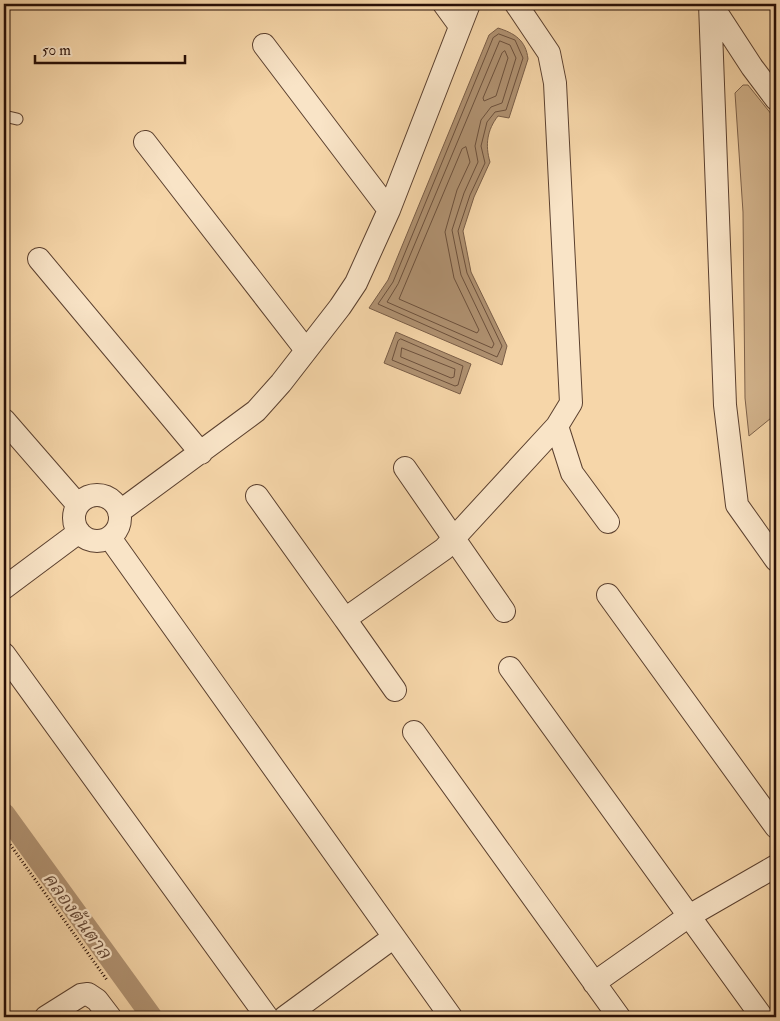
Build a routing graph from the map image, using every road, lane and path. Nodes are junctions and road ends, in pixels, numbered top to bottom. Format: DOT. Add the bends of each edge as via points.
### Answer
graph roads {
  1 [pos="444,4"];
  2 [pos="470,4"];
  3 [pos="516,4"];
  4 [pos="711,4"];
  5 [pos="460,26"];
  6 [pos="264,45"];
  7 [pos="776,99"];
  8 [pos="4,116"];
  9 [pos="17,119"];
  10 [pos="145,142"];
  11 [pos="389,210"];
  12 [pos="40,259"];
  13 [pos="306,350"];
  14 [pos="4,420"];
  15 [pos="557,426"];
  16 [pos="200,454"];
  17 [pos="405,468"];
  18 [pos="257,496"];
  19 [pos="78,505"];
  20 [pos="120,512"];
  21 [pos="608,522"];
  22 [pos="79,532"];
  23 [pos="110,538"];
  24 [pos="454,538"];
  25 [pos="776,560"];
  26 [pos="4,588"];
  27 [pos="608,595"];
  28 [pos="504,611"];
  29 [pos="345,619"];
  30 [pos="4,654"];
  31 [pos="510,668"];
  32 [pos="395,690"];
  33 [pos="414,732"];
  34 [pos="776,827"];
  35 [pos="4,836"];
  36 [pos="776,866"];
  37 [pos="689,916"];
  38 [pos="394,937"];
  39 [pos="594,982"];
  40 [pos="111,986"];
  41 [pos="107,1016"];
  42 [pos="46,1017"];
  43 [pos="267,1017"];
  44 [pos="285,1017"];
  45 [pos="451,1017"];
  46 [pos="619,1017"];
  47 [pos="762,1017"];
  1 -- 5 [label="street"];
  2 -- 5 [label="street"];
  3 -- 15 [label="street" via="549,53 555,82 571,402"];
  4 -- 7 [label="street"];
  4 -- 25 [label="street" via="725,405 731,459 737,505"];
  5 -- 11 [label="street"];
  6 -- 11 [label="street"];
  8 -- 9 [label="lane"];
  10 -- 13 [label="street"];
  11 -- 13 [label="street" via="356,283"];
  12 -- 16 [label="street"];
  13 -- 16 [label="street" via="256,411"];
  14 -- 19 [label="street"];
  15 -- 21 [label="street" via="572,473"];
  15 -- 24 [label="street"];
  16 -- 20 [label="street"];
  17 -- 24 [label="street"];
  18 -- 29 [label="street"];
  19 -- 20 [label="street" via="84,499 97,495 111,499"];
  19 -- 22 [label="street" via="74,518"];
  20 -- 23 [label="street" via="119,526"];
  22 -- 23 [label="street" via="90,540"];
  22 -- 26 [label="street"];
  23 -- 38 [label="street"];
  24 -- 28 [label="street"];
  24 -- 29 [label="street" via="444,549"];
  27 -- 34 [label="street"];
  29 -- 32 [label="street"];
  30 -- 43 [label="street"];
  31 -- 37 [label="street"];
  33 -- 39 [label="street"];
  35 -- 40 [label="path"];
  36 -- 37 [label="street"];
  37 -- 39 [label="street"];
  37 -- 47 [label="street"];
  38 -- 44 [label="street"];
  38 -- 45 [label="street"];
  39 -- 46 [label="street"];
  41 -- 42 [label="street" via="97,1000 88,994"];
}
